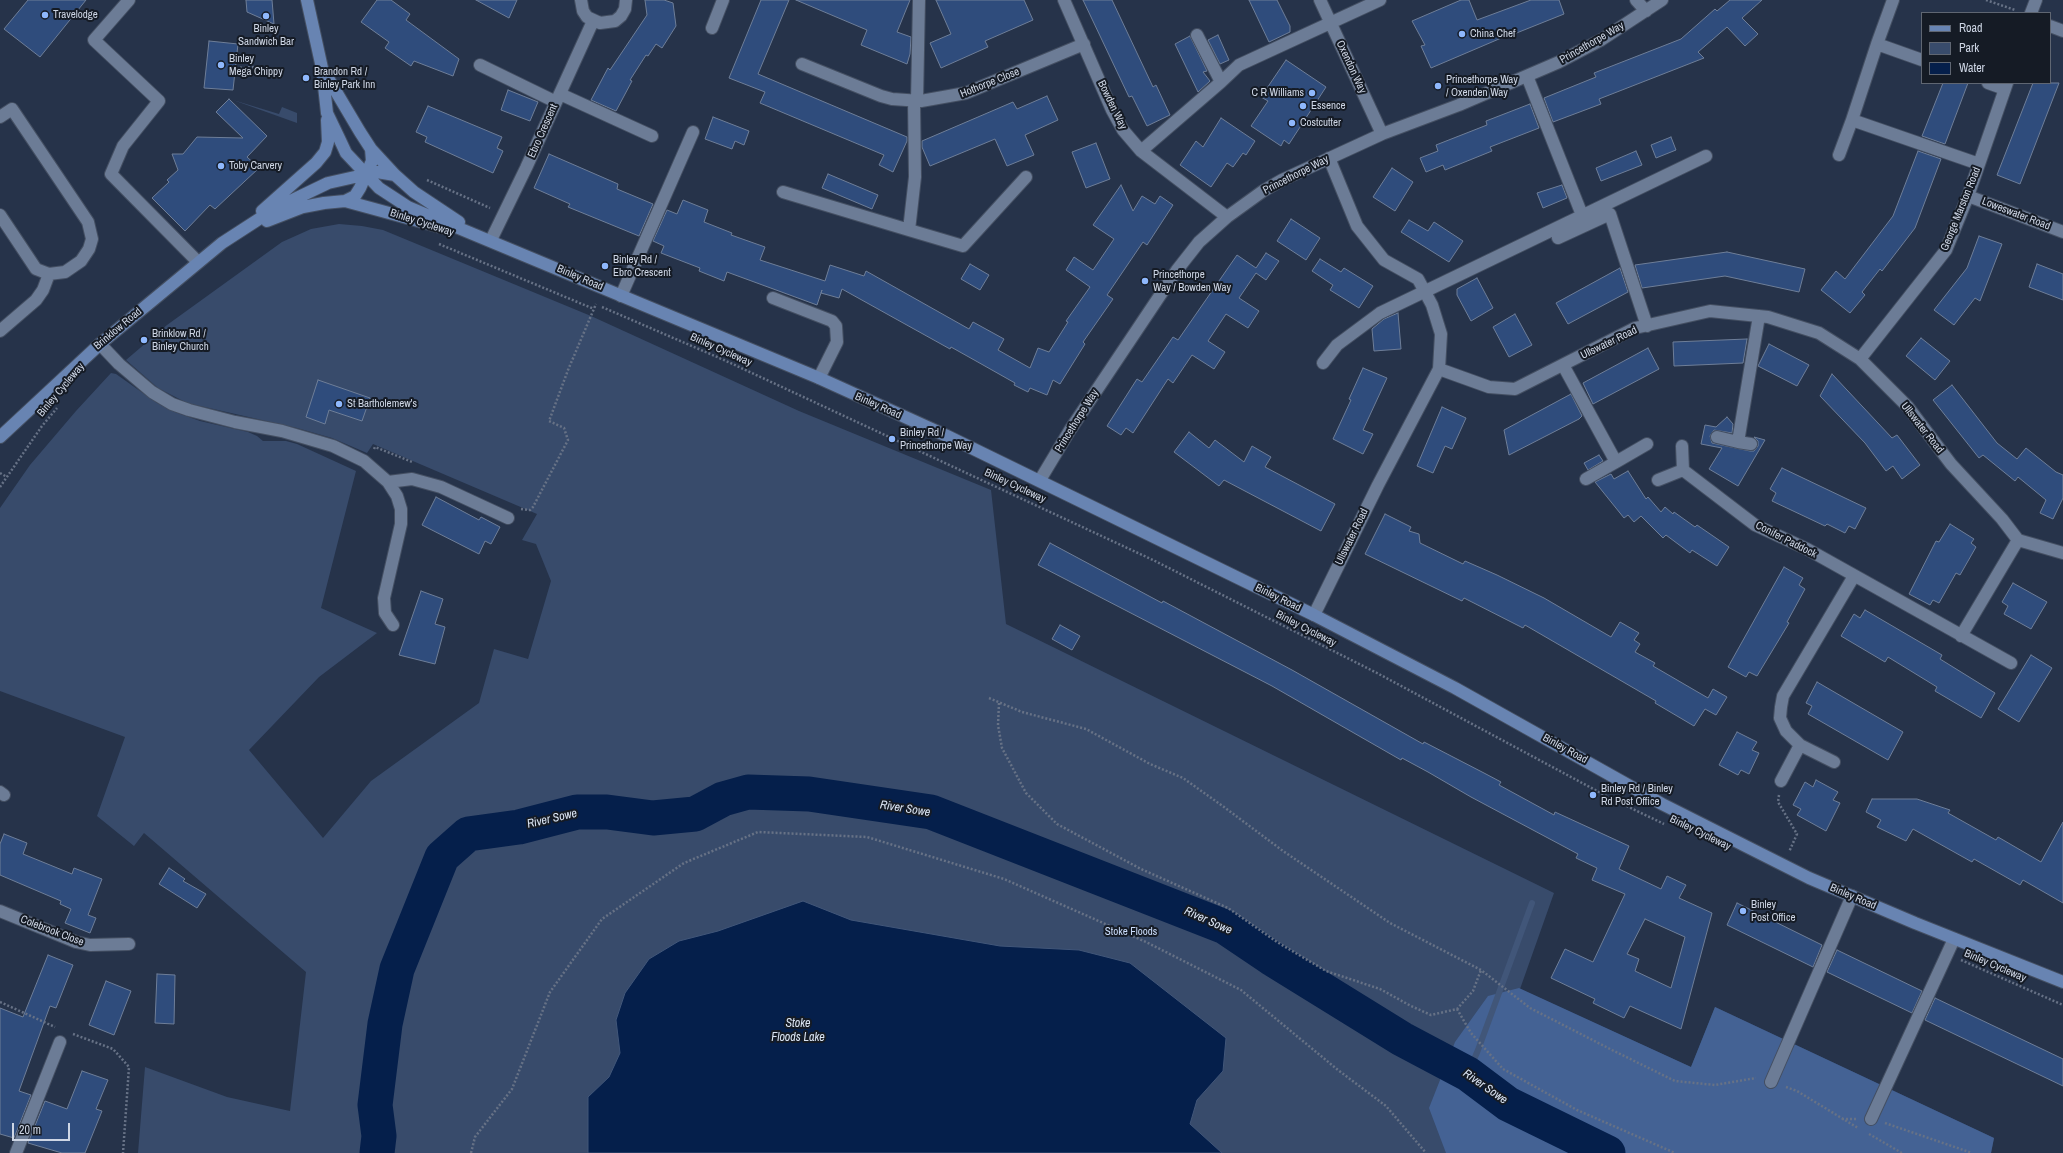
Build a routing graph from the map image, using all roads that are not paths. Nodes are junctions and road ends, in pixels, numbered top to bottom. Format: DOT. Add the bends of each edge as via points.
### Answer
graph roads {
  1 [pos="129,0"];
  2 [pos="308,0"];
  3 [pos="581,0"];
  4 [pos="626,0"];
  5 [pos="723,0"];
  6 [pos="919,0"];
  7 [pos="1064,0"];
  8 [pos="1320,0"];
  9 [pos="1380,0"];
  10 [pos="1636,0"];
  11 [pos="1662,0"];
  12 [pos="1893,0"];
  13 [pos="2036,0"];
  14 [pos="1646,11"];
  15 [pos="2032,12"];
  16 [pos="593,21"];
  17 [pos="1331,22"];
  18 [pos="2051,26"];
  19 [pos="712,28"];
  20 [pos="2063,31"];
  21 [pos="1197,35"];
  22 [pos="1084,44"];
  23 [pos="1877,44"];
  24 [pos="1921,60"];
  25 [pos="802,64"];
  26 [pos="480,65"];
  27 [pos="322,68"];
  28 [pos="1527,76"];
  29 [pos="1221,82"];
  30 [pos="1994,84"];
  31 [pos="2006,86"];
  32 [pos="558,98"];
  33 [pos="915,101"];
  34 [pos="327,113"];
  35 [pos="0,117"];
  36 [pos="1852,120"];
  37 [pos="693,132"];
  38 [pos="1382,134"];
  39 [pos="652,136"];
  40 [pos="371,148"];
  41 [pos="1141,151"];
  42 [pos="1839,155"];
  43 [pos="1706,156"];
  44 [pos="1329,158"];
  45 [pos="1979,164"];
  46 [pos="367,174"];
  47 [pos="395,175"];
  48 [pos="1026,177"];
  49 [pos="783,192"];
  50 [pos="1968,196"];
  51 [pos="345,201"];
  52 [pos="0,215"];
  53 [pos="1582,215"];
  54 [pos="1227,217"];
  55 [pos="242,230"];
  56 [pos="909,230"];
  57 [pos="2063,232"];
  58 [pos="1558,238"];
  59 [pos="486,239"];
  60 [pos="198,262"];
  61 [pos="49,274"];
  62 [pos="1424,291"];
  63 [pos="621,296"];
  64 [pos="773,298"];
  65 [pos="1759,316"];
  66 [pos="1648,326"];
  67 [pos="0,331"];
  68 [pos="100,344"];
  69 [pos="1860,359"];
  70 [pos="1323,363"];
  71 [pos="1563,365"];
  72 [pos="1439,369"];
  73 [pos="820,378"];
  74 [pos="0,437"];
  75 [pos="1717,437"];
  76 [pos="1738,442"];
  77 [pos="1647,444"];
  78 [pos="1751,444"];
  79 [pos="1682,446"];
  80 [pos="1616,462"];
  81 [pos="1683,470"];
  82 [pos="1586,478"];
  83 [pos="1040,480"];
  84 [pos="1658,480"];
  85 [pos="388,482"];
  86 [pos="508,518"];
  87 [pos="2018,540"];
  88 [pos="2063,553"];
  89 [pos="1854,576"];
  90 [pos="1314,615"];
  91 [pos="392,625"];
  92 [pos="1961,636"];
  93 [pos="2011,663"];
  94 [pos="1800,745"];
  95 [pos="1834,762"];
  96 [pos="1781,781"];
  97 [pos="1852,896"];
  98 [pos="0,911"];
  99 [pos="1954,939"];
  100 [pos="130,944"];
  101 [pos="2063,982"];
  102 [pos="60,1042"];
  103 [pos="1770,1082"];
  104 [pos="1871,1118"];
  105 [pos="16,1153"];
  1 -- 60 [label="street" via="94,40 159,101 123,146 111,174"];
  2 -- 27 [label="main road"];
  3 -- 16 [label="street" via="583,11"];
  4 -- 16 [label="street" via="625,9 615,21"];
  5 -- 19 [label="street"];
  6 -- 33 [label="street"];
  7 -- 22 [label="street, Bowden Way"];
  8 -- 17 [label="street, Oxendon Way"];
  9 -- 17 [label="street"];
  10 -- 14 [label="street"];
  11 -- 14 [label="street, Princethorpe Way"];
  12 -- 23 [label="street"];
  13 -- 15 [label="street"];
  14 -- 28 [label="street, Princethorpe Way" via="1579,52"];
  16 -- 32 [label="street, Ebro Crescent"];
  17 -- 29 [label="street" via="1239,65"];
  17 -- 38 [label="street, Oxendon Way"];
  18 -- 20 [label="street"];
  21 -- 29 [label="street"];
  22 -- 33 [label="street, Hothorpe Close" via="966,93 937,100"];
  22 -- 41 [label="street, Bowden Way" via="1118,121"];
  23 -- 24 [label="street"];
  23 -- 36 [label="street"];
  25 -- 33 [label="street, Hothorpe Close" via="881,96"];
  26 -- 32 [label="street"];
  27 -- 34 [label="main road"];
  27 -- 40 [label="main road, Binley Road"];
  28 -- 38 [label="street, Princethorpe Way"];
  28 -- 53 [label="street"];
  29 -- 41 [label="street"];
  30 -- 31 [label="street"];
  31 -- 45 [label="street, George Marston Road"];
  32 -- 39 [label="street"];
  32 -- 59 [label="street, Ebro Crescent"];
  33 -- 56 [label="street" via="916,177"];
  34 -- 46 [label="main road, Binley Road" via="346,154"];
  34 -- 55 [label="main road" via="328,142 325,152"];
  35 -- 61 [label="street" via="12,109 88,222 92,239 81,261 65,272"];
  36 -- 42 [label="street"];
  36 -- 45 [label="street"];
  37 -- 63 [label="street"];
  38 -- 44 [label="street, Princethorpe Way"];
  40 -- 46 [label="main road" via="372,161"];
  40 -- 47 [label="main road, Binley Road"];
  41 -- 54 [label="street, Bowden Way"];
  43 -- 53 [label="street"];
  44 -- 54 [label="street, Princethorpe Way" via="1282,180"];
  44 -- 62 [label="street" via="1357,226 1384,260 1418,279"];
  45 -- 50 [label="street, George Marston Road"];
  46 -- 47 [label="main road, Brinklow Road" via="376,172"];
  46 -- 51 [label="main road" via="355,196"];
  46 -- 55 [label="main road, Brinklow Road" via="320,187 276,208"];
  46 -- 59 [label="main road, Binley Road" via="379,188 408,207"];
  47 -- 59 [label="main road, Binley Road" via="414,192"];
  48 -- 56 [label="street" via="963,246"];
  49 -- 56 [label="street"];
  50 -- 57 [label="street, Loweswater Road"];
  50 -- 69 [label="street, George Marston Road" via="1946,250"];
  51 -- 55 [label="main road, Brinklow Road" via="304,207"];
  51 -- 59 [label="main road"];
  52 -- 61 [label="street" via="36,269"];
  53 -- 62 [label="street"];
  54 -- 83 [label="street, Princethorpe Way" via="1199,242 1177,270 1070,430"];
  55 -- 60 [label="main road, Brinklow Road"];
  58 -- 66 [label="street" via="1610,214"];
  59 -- 63 [label="main road, Binley Road"];
  60 -- 68 [label="main road, Brinklow Road"];
  61 -- 67 [label="street" via="36,300"];
  62 -- 70 [label="street" via="1380,313 1353,331 1337,345"];
  62 -- 72 [label="street" via="1432,305 1441,334"];
  63 -- 73 [label="main road, Binley Road"];
  64 -- 73 [label="street" via="832,321 836,326 837,342"];
  65 -- 66 [label="street, Ullswater Road" via="1710,311"];
  65 -- 69 [label="street, Ullswater Road" via="1819,333"];
  65 -- 76 [label="street"];
  66 -- 71 [label="street, Ullswater Road" via="1635,328"];
  68 -- 74 [label="main road, Brinklow Road"];
  68 -- 85 [label="street" via="152,392 172,404 333,446 364,461"];
  69 -- 87 [label="street, Ullswater Road" via="1908,407 1951,464"];
  71 -- 72 [label="street, Ullswater Road" via="1514,389 1489,387"];
  71 -- 80 [label="street"];
  72 -- 90 [label="street, Ullswater Road"];
  73 -- 83 [label="main road, Binley Road"];
  75 -- 76 [label="street"];
  76 -- 78 [label="street"];
  77 -- 80 [label="street"];
  79 -- 81 [label="street"];
  80 -- 82 [label="street"];
  81 -- 84 [label="street"];
  81 -- 89 [label="street, Conifer Paddock" via="1755,525 1807,549"];
  83 -- 90 [label="main road, Binley Road"];
  85 -- 86 [label="street" via="412,479 441,487"];
  85 -- 91 [label="street" via="397,496 401,509 401,524 384,598 385,613"];
  87 -- 88 [label="street"];
  87 -- 92 [label="street"];
  89 -- 92 [label="street, Conifer Paddock"];
  89 -- 94 [label="street" via="1783,696 1780,718 1786,731"];
  90 -- 97 [label="main road, Binley Road" via="1455,688 1662,804 1783,865"];
  92 -- 93 [label="street, Conifer Paddock"];
  94 -- 95 [label="street"];
  94 -- 96 [label="street"];
  97 -- 99 [label="main road, Binley Road"];
  97 -- 103 [label="street"];
  98 -- 100 [label="street, Colebrook Close" via="76,942 90,945"];
  99 -- 101 [label="main road, Binley Road"];
  99 -- 104 [label="street"];
  102 -- 105 [label="street"];
}
